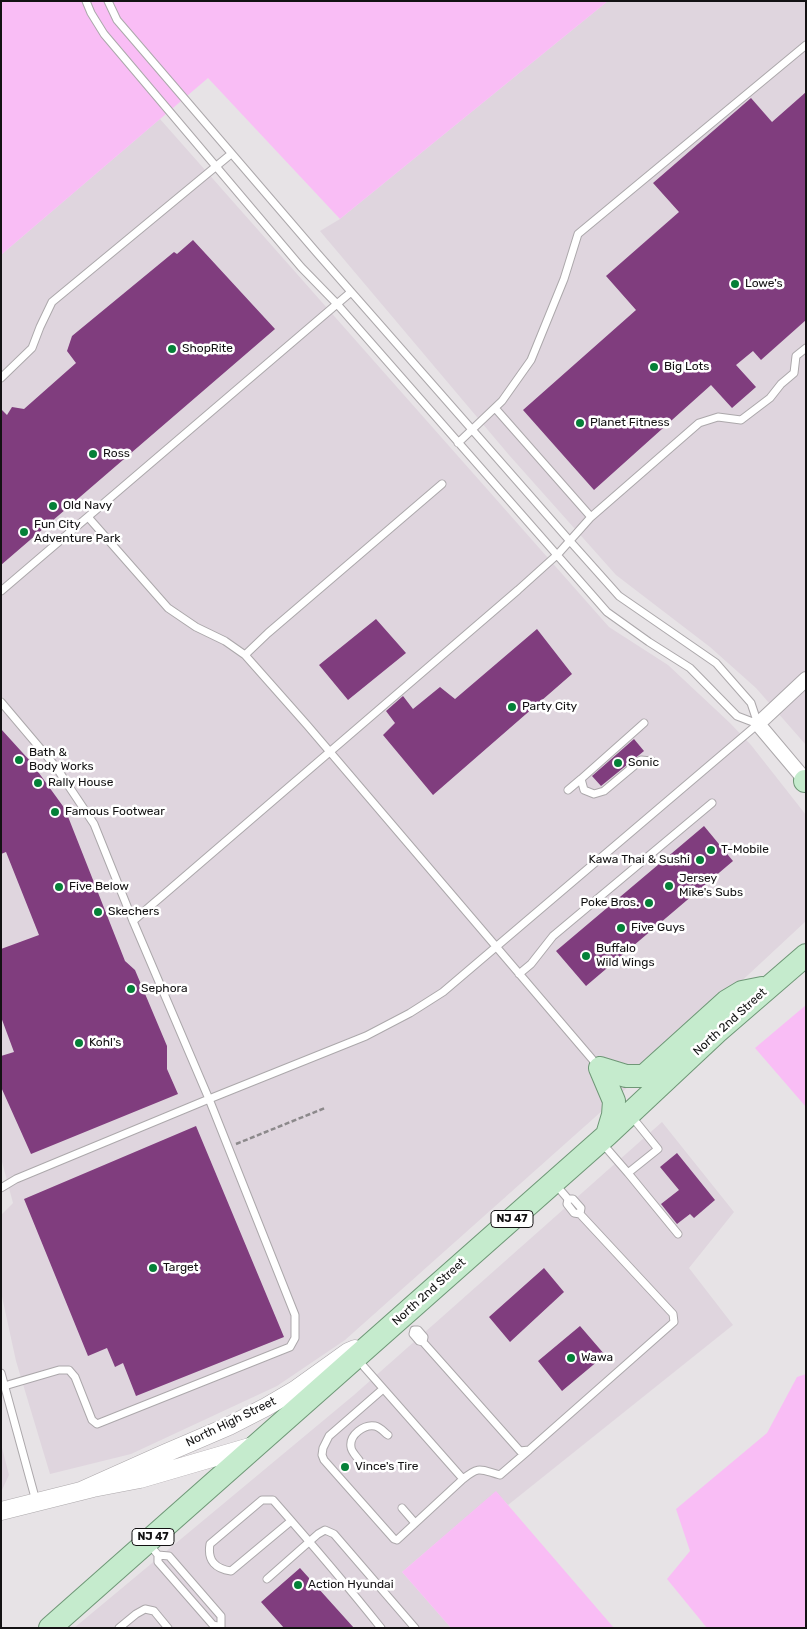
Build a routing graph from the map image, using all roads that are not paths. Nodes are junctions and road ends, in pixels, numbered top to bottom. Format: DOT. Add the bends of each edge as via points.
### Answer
graph roads {
  1 [pos="86,1"];
  2 [pos="108,1"];
  3 [pos="806,45"];
  4 [pos="232,154"];
  5 [pos="217,166"];
  6 [pos="351,292"];
  7 [pos="336,304"];
  8 [pos="806,348"];
  9 [pos="1,378"];
  10 [pos="495,408"];
  11 [pos="472,430"];
  12 [pos="458,442"];
  13 [pos="442,484"];
  14 [pos="88,517"];
  15 [pos="591,517"];
  16 [pos="569,540"];
  17 [pos="558,554"];
  18 [pos="1,591"];
  19 [pos="246,655"];
  20 [pos="806,679"];
  21 [pos="1,702"];
  22 [pos="644,724"];
  23 [pos="758,724"];
  24 [pos="330,752"];
  25 [pos="652,761"];
  26 [pos="581,779"];
  27 [pos="806,781"];
  28 [pos="568,790"];
  29 [pos="712,802"];
  30 [pos="133,921"];
  31 [pos="495,947"];
  32 [pos="806,955"];
  33 [pos="519,974"];
  34 [pos="770,986"];
  35 [pos="600,1068"];
  36 [pos="209,1099"];
  37 [pos="630,1115"];
  38 [pos="604,1139"];
  39 [pos="628,1173"];
  40 [pos="2,1187"];
  41 [pos="561,1191"];
  42 [pos="678,1234"];
  43 [pos="374,1341"];
  44 [pos="423,1342"];
  45 [pos="356,1358"];
  46 [pos="1,1373"];
  47 [pos="3,1386"];
  48 [pos="383,1389"];
  49 [pos="388,1435"];
  50 [pos="256,1445"];
  51 [pos="529,1450"];
  52 [pos="359,1460"];
  53 [pos="463,1479"];
  54 [pos="81,1492"];
  55 [pos="36,1502"];
  56 [pos="402,1508"];
  57 [pos="1,1511"];
  58 [pos="292,1521"];
  59 [pos="415,1523"];
  60 [pos="309,1541"];
  61 [pos="153,1548"];
  62 [pos="267,1579"];
  63 [pos="222,1627"];
  64 [pos="50,1628"];
  65 [pos="119,1628"];
  66 [pos="168,1628"];
  67 [pos="381,1628"];
  68 [pos="415,1628"];
  1 -- 5 [label="lane" via="104,34"];
  2 -- 4 [label="lane" via="117,20"];
  3 -- 10 [label="lane" via="578,234 564,279 531,360"];
  4 -- 5 [label="lane"];
  4 -- 6 [label="lane"];
  5 -- 7 [label="lane"];
  5 -- 9 [label="lane" via="52,302 32,348"];
  6 -- 7 [label="lane"];
  6 -- 11 [label="lane"];
  7 -- 12 [label="lane"];
  7 -- 14 [label="lane"];
  8 -- 15 [label="lane" via="796,356 794,374 770,398 741,420 718,416 699,422"];
  10 -- 11 [label="lane"];
  10 -- 15 [label="lane"];
  11 -- 12 [label="lane"];
  11 -- 16 [label="lane"];
  12 -- 17 [label="lane"];
  13 -- 19 [label="lane"];
  14 -- 18 [label="lane"];
  14 -- 19 [label="lane" via="168,608 196,628"];
  15 -- 16 [label="lane"];
  16 -- 17 [label="lane"];
  16 -- 23 [label="lane" via="620,596 716,663 751,703"];
  17 -- 23 [label="lane" via="607,612 690,668 737,716"];
  17 -- 24 [label="lane"];
  19 -- 24 [label="lane"];
  20 -- 23 [label="street"];
  21 -- 30 [label="lane" via="56,767 94,824"];
  22 -- 26 [label="lane"];
  23 -- 27 [label="street"];
  23 -- 31 [label="lane"];
  24 -- 30 [label="lane"];
  24 -- 31 [label="lane"];
  25 -- 26 [label="lane" via="641,760 604,791 594,794 584,790"];
  26 -- 28 [label="lane"];
  29 -- 33 [label="lane" via="553,936 535,960"];
  30 -- 36 [label="lane"];
  31 -- 33 [label="lane"];
  31 -- 36 [label="lane" via="442,992 410,1013 366,1036"];
  32 -- 34 [label="main road, North 2nd Street / NJ 47"];
  33 -- 35 [label="lane"];
  34 -- 35 [label="main road" via="742,992 727,1001 644,1076 626,1076"];
  34 -- 37 [label="main road, North 2nd Street / NJ 47"];
  35 -- 38 [label="main road" via="614,1101 613,1115"];
  36 -- 40 [label="lane"];
  36 -- 47 [label="lane" via="294,1315 295,1338 290,1347 97,1424 92,1420 75,1377 69,1370"];
  37 -- 38 [label="main road, North 2nd Street / NJ 47"];
  37 -- 39 [label="lane" via="658,1149"];
  38 -- 39 [label="lane"];
  38 -- 41 [label="main road, North 2nd Street / NJ 47"];
  39 -- 42 [label="lane"];
  41 -- 43 [label="main road, North 2nd Street / NJ 47"];
  41 -- 51 [label="lane" via="574,1213 580,1214 673,1314 674,1322"];
  43 -- 45 [label="main road, North 2nd Street / NJ 47"];
  43 -- 54 [label="street, North High Street" via="348,1352 266,1407"];
  44 -- 51 [label="lane" via="520,1451"];
  45 -- 48 [label="lane"];
  45 -- 50 [label="main road, North 2nd Street / NJ 47"];
  46 -- 47 [label="lane"];
  47 -- 55 [label="lane"];
  48 -- 53 [label="lane"];
  48 -- 59 [label="lane" via="329,1436 322,1455 394,1539 400,1538"];
  49 -- 52 [label="lane" via="376,1426 356,1432 350,1444"];
  50 -- 54 [label="street, North High Street" via="140,1479"];
  50 -- 61 [label="main road, North 2nd Street / NJ 47"];
  51 -- 53 [label="lane" via="500,1475 483,1469 473,1471"];
  53 -- 59 [label="lane"];
  54 -- 55 [label="street, North High Street"];
  55 -- 57 [label="street, North High Street"];
  56 -- 59 [label="lane"];
  58 -- 58 [label="lane" via="273,1500 262,1500 210,1544 211,1560 220,1570 232,1571"];
  58 -- 60 [label="lane"];
  60 -- 62 [label="lane"];
  60 -- 67 [label="lane"];
  60 -- 68 [label="lane" via="325,1530 334,1534"];
  61 -- 63 [label="lane" via="158,1562 213,1625"];
  61 -- 63 [label="lane" via="169,1556 215,1608 221,1616"];
  61 -- 64 [label="main road, North 2nd Street / NJ 47"];
  65 -- 66 [label="lane" via="146,1609 154,1611"];
}
